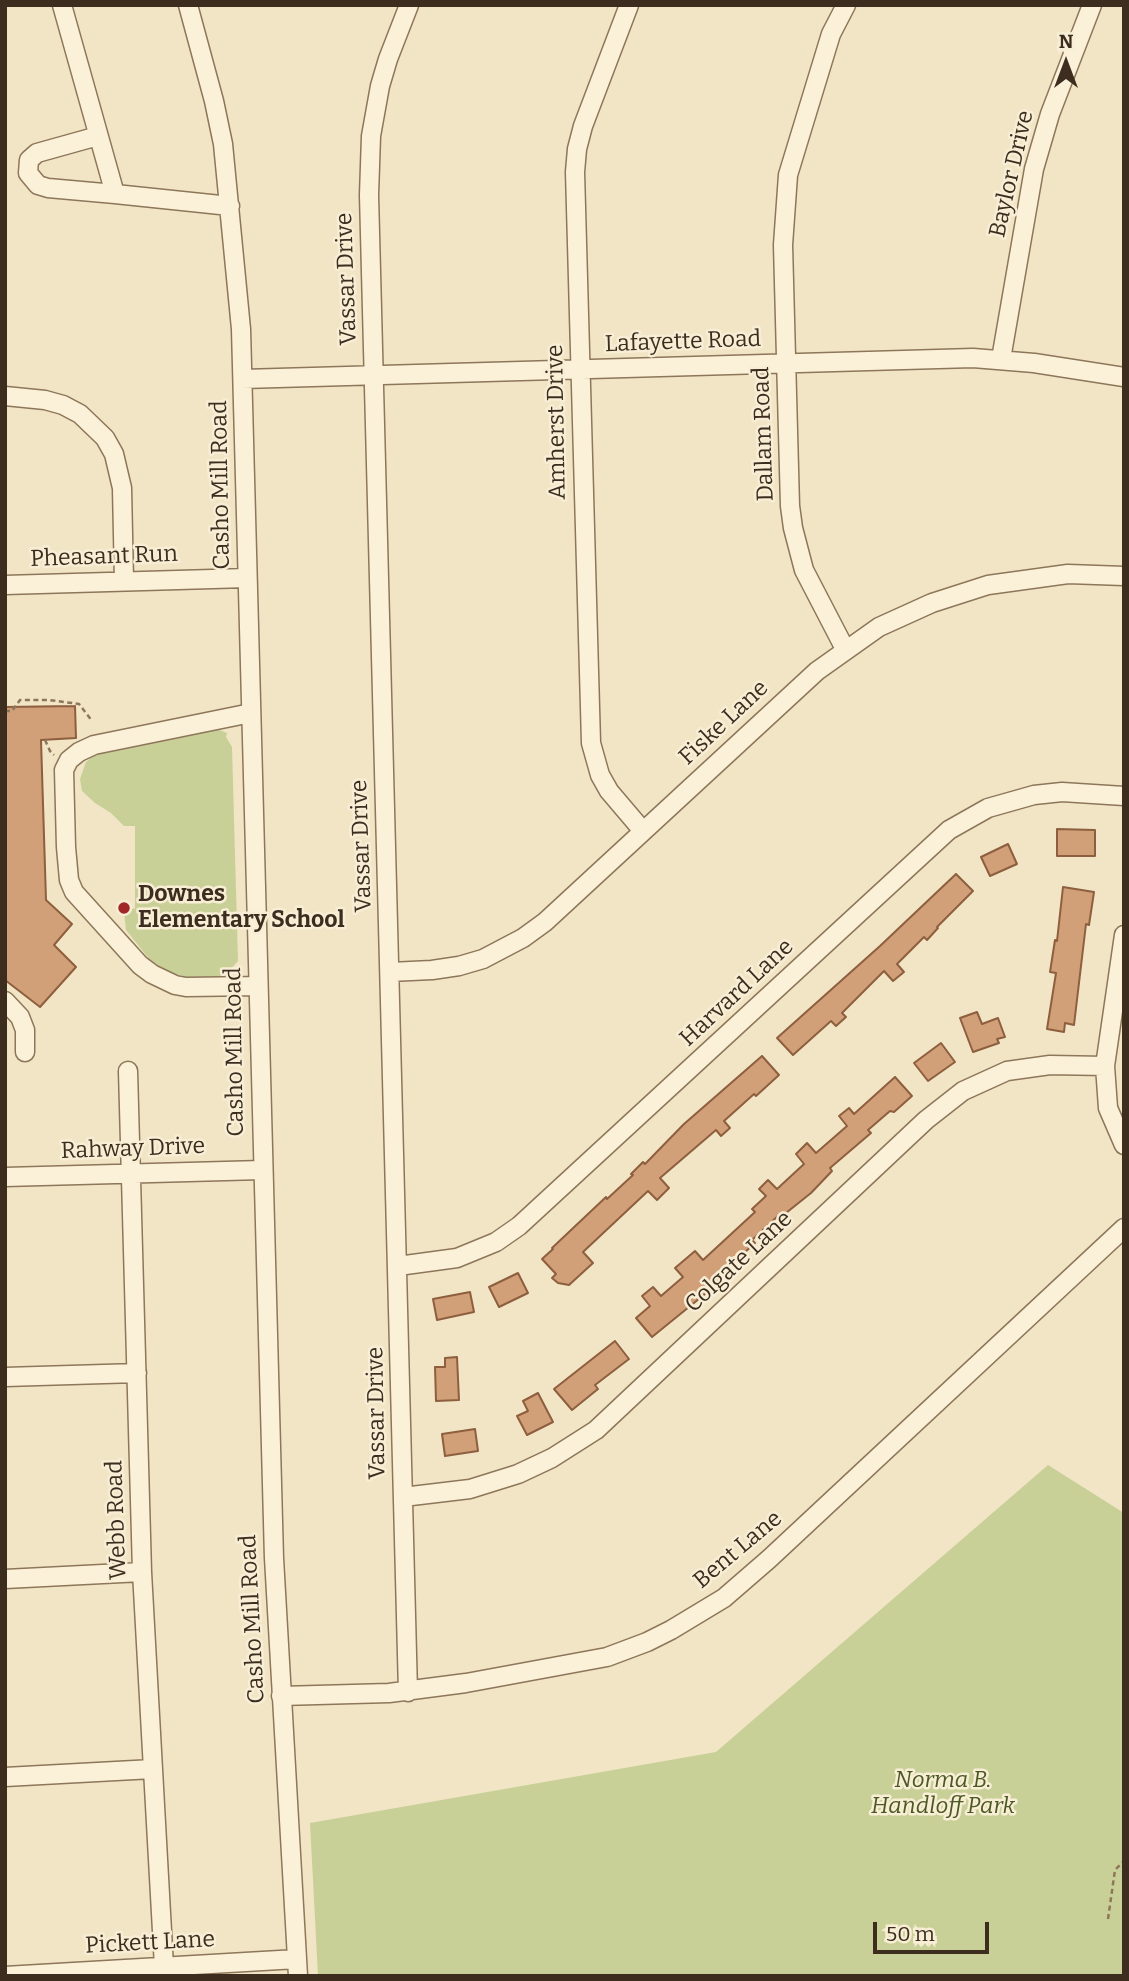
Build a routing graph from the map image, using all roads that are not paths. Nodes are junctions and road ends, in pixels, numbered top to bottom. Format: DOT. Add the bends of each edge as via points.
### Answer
graph roads {
  1 [pos="62,5"];
  2 [pos="188,5"];
  3 [pos="409,5"];
  4 [pos="629,5"];
  5 [pos="846,5"];
  6 [pos="1092,5"];
  7 [pos="98,136"];
  8 [pos="115,194"];
  9 [pos="230,206"];
  10 [pos="1001,359"];
  11 [pos="786,363"];
  12 [pos="580,369"];
  13 [pos="374,375"];
  14 [pos="1124,377"];
  15 [pos="243,379"];
  16 [pos="5,396"];
  17 [pos="1124,576"];
  18 [pos="247,578"];
  19 [pos="124,581"];
  20 [pos="5,585"];
  21 [pos="845,649"];
  22 [pos="251,713"];
  23 [pos="1124,796"];
  24 [pos="643,831"];
  25 [pos="1124,935"];
  26 [pos="390,972"];
  27 [pos="258,986"];
  28 [pos="5,1001"];
  29 [pos="26,1052"];
  30 [pos="1105,1066"];
  31 [pos="128,1071"];
  32 [pos="1124,1145"];
  33 [pos="262,1170"];
  34 [pos="131,1173"];
  35 [pos="5,1177"];
  36 [pos="1124,1228"];
  37 [pos="398,1266"];
  38 [pos="137,1373"];
  39 [pos="5,1377"];
  40 [pos="403,1497"];
  41 [pos="142,1572"];
  42 [pos="5,1579"];
  43 [pos="408,1692"];
  44 [pos="281,1696"];
  45 [pos="153,1769"];
  46 [pos="5,1777"];
  47 [pos="164,1967"];
  48 [pos="297,1968"];
  49 [pos="5,1976"];
  1 -- 7 [label="street"];
  2 -- 9 [label="street, Casho Mill Road" via="216,111"];
  3 -- 13 [label="street, Vassar Drive" via="380,86 371,136"];
  4 -- 12 [label="street, Amherst Drive" via="577,149"];
  5 -- 11 [label="street, Dallam Road" via="831,34 788,175 783,245"];
  6 -- 10 [label="street, Baylor Drive" via="1036,160"];
  7 -- 8 [label="street"];
  7 -- 8 [label="street" via="37,153 29,159 28,173 38,185 48,188"];
  8 -- 9 [label="street"];
  9 -- 15 [label="street, Casho Mill Road"];
  10 -- 11 [label="street, Lafayette Road"];
  10 -- 14 [label="street, Lafayette Road"];
  11 -- 12 [label="street, Lafayette Road"];
  11 -- 21 [label="street, Dallam Road" via="795,539 813,590"];
  12 -- 13 [label="street, Lafayette Road"];
  12 -- 24 [label="street, Amherst Drive" via="591,743 600,775"];
  13 -- 15 [label="street, Lafayette Road"];
  13 -- 26 [label="street, Vassar Drive"];
  15 -- 18 [label="street, Casho Mill Road"];
  16 -- 19 [label="street" via="63,405 105,438 122,488"];
  17 -- 21 [label="street, Fiske Lane" via="1068,574 975,589 905,614"];
  18 -- 19 [label="street, Pheasant Run"];
  18 -- 22 [label="street, Casho Mill Road"];
  19 -- 20 [label="street, Pheasant Run"];
  21 -- 24 [label="street, Fiske Lane"];
  22 -- 27 [label="street, Casho Mill Road"];
  22 -- 27 [label="street" via="94,745 79,752 64,770 65,833 74,892 140,965 163,981 186,988"];
  23 -- 37 [label="street, Harvard Lane" via="1034,795 988,808 949,830 519,1226 496,1242 457,1258"];
  24 -- 26 [label="street, Fiske Lane" via="523,938 459,966"];
  25 -- 30 [label="street"];
  26 -- 37 [label="street, Vassar Drive"];
  27 -- 33 [label="street, Casho Mill Road"];
  28 -- 29 [label="street" via="20,1017"];
  30 -- 32 [label="street" via="1108,1108"];
  30 -- 40 [label="street, Colgate Lane" via="1050,1065 1007,1071 963,1091 926,1120 596,1430 518,1474 470,1489"];
  31 -- 34 [label="street, Webb Road"];
  33 -- 34 [label="street, Rahway Drive"];
  33 -- 44 [label="street, Casho Mill Road"];
  34 -- 35 [label="street, Rahway Drive"];
  34 -- 38 [label="street, Webb Road"];
  36 -- 43 [label="street, Bent Lane" via="724,1598 648,1642 607,1657"];
  37 -- 40 [label="street, Vassar Drive"];
  38 -- 39 [label="street"];
  38 -- 41 [label="street, Webb Road"];
  40 -- 43 [label="street, Vassar Drive"];
  41 -- 42 [label="street"];
  41 -- 45 [label="street, Webb Road"];
  43 -- 44 [label="street, Bent Lane"];
  44 -- 48 [label="street, Casho Mill Road"];
  45 -- 46 [label="street"];
  45 -- 47 [label="street, Webb Road"];
  47 -- 48 [label="street, Pickett Lane"];
  47 -- 49 [label="street, Pickett Lane"];
}
